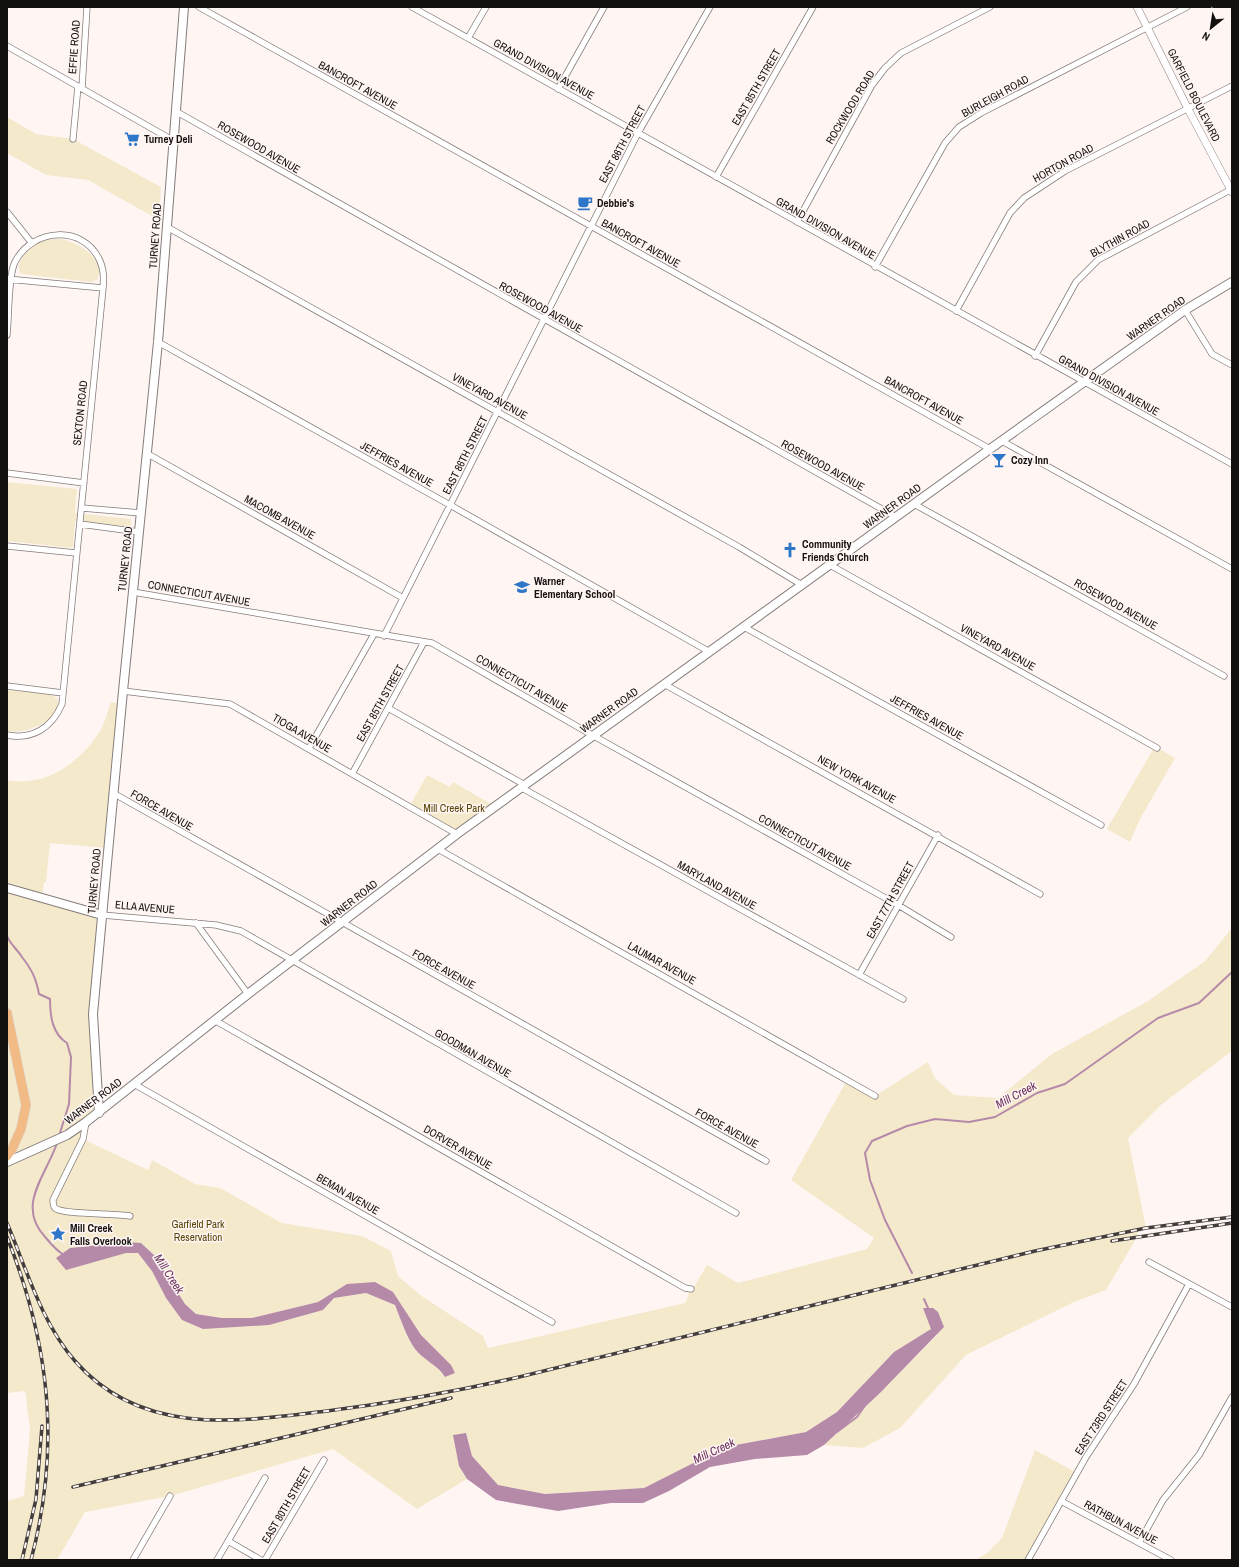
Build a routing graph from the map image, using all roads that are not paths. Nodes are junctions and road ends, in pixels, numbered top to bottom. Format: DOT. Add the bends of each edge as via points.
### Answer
graph roads {
  1 [pos="87,7"];
  2 [pos="184,7"];
  3 [pos="199,7"];
  4 [pos="412,7"];
  5 [pos="486,7"];
  6 [pos="604,7"];
  7 [pos="710,7"];
  8 [pos="813,7"];
  9 [pos="990,7"];
  10 [pos="1137,7"];
  11 [pos="1187,7"];
  12 [pos="1147,27"];
  13 [pos="468,38"];
  14 [pos="7,46"];
  15 [pos="1232,86"];
  16 [pos="80,87"];
  17 [pos="558,89"];
  18 [pos="1188,109"];
  19 [pos="177,112"];
  20 [pos="638,133"];
  21 [pos="72,139"];
  22 [pos="174,141"];
  23 [pos="716,177"];
  24 [pos="1232,190"];
  25 [pos="7,212"];
  26 [pos="796,222"];
  27 [pos="591,226"];
  28 [pos="166,227"];
  29 [pos="31,242"];
  30 [pos="875,267"];
  31 [pos="9,279"];
  32 [pos="1232,282"];
  33 [pos="103,288"];
  34 [pos="1185,310"];
  35 [pos="956,311"];
  36 [pos="544,320"];
  37 [pos="7,334"];
  38 [pos="158,342"];
  39 [pos="1035,356"];
  40 [pos="1232,365"];
  41 [pos="1084,383"];
  42 [pos="498,412"];
  43 [pos="1002,441"];
  44 [pos="990,449"];
  45 [pos="148,454"];
  46 [pos="1232,464"];
  47 [pos="7,473"];
  48 [pos="84,483"];
  49 [pos="914,504"];
  50 [pos="450,505"];
  51 [pos="82,508"];
  52 [pos="141,512"];
  53 [pos="896,517"];
  54 [pos="80,524"];
  55 [pos="139,532"];
  56 [pos="7,546"];
  57 [pos="76,553"];
  58 [pos="830,565"];
  59 [pos="1232,569"];
  60 [pos="802,585"];
  61 [pos="133,592"];
  62 [pos="403,598"];
  63 [pos="744,627"];
  64 [pos="374,634"];
  65 [pos="384,636"];
  66 [pos="424,642"];
  67 [pos="708,652"];
  68 [pos="1224,676"];
  69 [pos="664,684"];
  70 [pos="7,686"];
  71 [pos="123,691"];
  72 [pos="63,693"];
  73 [pos="388,708"];
  74 [pos="7,735"];
  75 [pos="592,735"];
  76 [pos="309,748"];
  77 [pos="1157,748"];
  78 [pos="352,774"];
  79 [pos="523,787"];
  80 [pos="114,793"];
  81 [pos="1101,825"];
  82 [pos="457,834"];
  83 [pos="938,835"];
  84 [pos="438,849"];
  85 [pos="7,888"];
  86 [pos="1040,894"];
  87 [pos="898,905"];
  88 [pos="102,915"];
  89 [pos="196,922"];
  90 [pos="341,922"];
  91 [pos="951,937"];
  92 [pos="292,962"];
  93 [pos="859,975"];
  94 [pos="248,994"];
  95 [pos="902,999"];
  96 [pos="7,1013"];
  97 [pos="216,1021"];
  98 [pos="134,1084"];
  99 [pos="875,1096"];
  100 [pos="99,1113"];
  101 [pos="86,1122"];
  102 [pos="7,1156"];
  103 [pos="766,1161"];
  104 [pos="7,1162"];
  105 [pos="736,1213"];
  106 [pos="130,1216"];
  107 [pos="1150,1262"];
  108 [pos="1189,1284"];
  109 [pos="691,1289"];
  110 [pos="1232,1307"];
  111 [pos="552,1322"];
  112 [pos="1232,1397"];
  113 [pos="324,1460"];
  114 [pos="264,1478"];
  115 [pos="170,1496"];
  116 [pos="1061,1501"];
  117 [pos="228,1541"];
  118 [pos="1139,1543"];
  119 [pos="133,1560"];
  120 [pos="217,1560"];
  121 [pos="261,1560"];
  122 [pos="265,1560"];
  123 [pos="1028,1560"];
  124 [pos="1171,1560"];
  1 -- 16 [label="street, EFFIE ROAD"];
  2 -- 19 [label="main road, TURNEY ROAD"];
  3 -- 27 [label="street, BANCROFT AVENUE"];
  4 -- 13 [label="street, GRAND DIVISION AVENUE"];
  5 -- 13 [label="street"];
  6 -- 17 [label="street"];
  7 -- 20 [label="street, EAST 86TH STREET"];
  8 -- 23 [label="street, EAST 85TH STREET"];
  9 -- 26 [label="street, ROCKWOOD ROAD" via="901,53 885,68 872,86"];
  10 -- 12 [label="street, GARFIELD BOULEVARD"];
  11 -- 12 [label="street, BURLEIGH ROAD"];
  12 -- 18 [label="street, GARFIELD BOULEVARD"];
  12 -- 30 [label="street, BURLEIGH ROAD" via="981,113 959,127 945,143"];
  13 -- 17 [label="street, GRAND DIVISION AVENUE"];
  14 -- 16 [label="street"];
  15 -- 18 [label="street, HORTON ROAD"];
  16 -- 21 [label="street, EFFIE ROAD"];
  16 -- 22 [label="street"];
  17 -- 20 [label="street, GRAND DIVISION AVENUE"];
  18 -- 24 [label="street, GARFIELD BOULEVARD"];
  18 -- 35 [label="street, HORTON ROAD" via="1065,171 1024,198 1010,213"];
  19 -- 22 [label="main road, TURNEY ROAD"];
  19 -- 36 [label="street, ROSEWOOD AVENUE"];
  20 -- 23 [label="street, GRAND DIVISION AVENUE"];
  20 -- 27 [label="street, EAST 86TH STREET"];
  22 -- 28 [label="main road, TURNEY ROAD"];
  23 -- 26 [label="street, GRAND DIVISION AVENUE"];
  24 -- 39 [label="street, BLYTHIN ROAD" via="1098,260 1076,282"];
  25 -- 29 [label="street"];
  26 -- 30 [label="street, GRAND DIVISION AVENUE"];
  27 -- 36 [label="street, EAST 86TH STREET"];
  27 -- 44 [label="street, BANCROFT AVENUE"];
  28 -- 38 [label="main road, TURNEY ROAD"];
  28 -- 42 [label="street, VINEYARD AVENUE"];
  29 -- 31 [label="street, SEXTON ROAD" via="14,264"];
  29 -- 33 [label="street, SEXTON ROAD" via="46,235 57,234 72,236 84,242 100,261 104,274"];
  30 -- 35 [label="street, GRAND DIVISION AVENUE"];
  31 -- 33 [label="street"];
  31 -- 37 [label="street, SEXTON ROAD"];
  32 -- 34 [label="main road, WARNER ROAD"];
  33 -- 48 [label="street, SEXTON ROAD"];
  34 -- 40 [label="street" via="1212,354"];
  34 -- 41 [label="main road, WARNER ROAD"];
  35 -- 39 [label="street, GRAND DIVISION AVENUE"];
  36 -- 42 [label="street, EAST 86TH STREET"];
  36 -- 53 [label="street, ROSEWOOD AVENUE"];
  38 -- 45 [label="main road, TURNEY ROAD"];
  38 -- 50 [label="street, JEFFRIES AVENUE"];
  39 -- 41 [label="street, GRAND DIVISION AVENUE"];
  41 -- 43 [label="main road, WARNER ROAD"];
  41 -- 46 [label="street, GRAND DIVISION AVENUE"];
  42 -- 50 [label="street, EAST 86TH STREET"];
  42 -- 60 [label="street, VINEYARD AVENUE"];
  43 -- 44 [label="main road, WARNER ROAD"];
  43 -- 59 [label="street"];
  44 -- 49 [label="main road, WARNER ROAD"];
  45 -- 52 [label="main road, TURNEY ROAD"];
  45 -- 62 [label="street, MACOMB AVENUE"];
  47 -- 48 [label="street"];
  48 -- 51 [label="street, SEXTON ROAD"];
  49 -- 53 [label="main road, WARNER ROAD"];
  49 -- 68 [label="street, ROSEWOOD AVENUE"];
  50 -- 62 [label="street, EAST 86TH STREET"];
  50 -- 67 [label="street, JEFFRIES AVENUE"];
  51 -- 52 [label="street"];
  51 -- 54 [label="street, SEXTON ROAD"];
  52 -- 55 [label="main road, TURNEY ROAD"];
  53 -- 58 [label="main road, WARNER ROAD"];
  54 -- 55 [label="street"];
  54 -- 57 [label="street, SEXTON ROAD"];
  55 -- 61 [label="main road, TURNEY ROAD"];
  56 -- 57 [label="street"];
  57 -- 72 [label="street, SEXTON ROAD"];
  58 -- 60 [label="main road, WARNER ROAD"];
  58 -- 77 [label="street, VINEYARD AVENUE"];
  60 -- 63 [label="main road, WARNER ROAD"];
  61 -- 64 [label="street, CONNECTICUT AVENUE"];
  61 -- 71 [label="main road, TURNEY ROAD"];
  62 -- 65 [label="street, EAST 86TH STREET"];
  63 -- 67 [label="main road, WARNER ROAD"];
  63 -- 81 [label="street, JEFFRIES AVENUE"];
  64 -- 65 [label="street, CONNECTICUT AVENUE"];
  64 -- 76 [label="street"];
  65 -- 66 [label="street, CONNECTICUT AVENUE"];
  66 -- 73 [label="street, EAST 85TH STREET"];
  66 -- 75 [label="street, CONNECTICUT AVENUE" via="432,643"];
  67 -- 69 [label="main road, WARNER ROAD"];
  69 -- 75 [label="main road, WARNER ROAD"];
  69 -- 83 [label="street, NEW YORK AVENUE"];
  70 -- 72 [label="street"];
  71 -- 76 [label="street, TIOGA AVENUE" via="230,704"];
  71 -- 80 [label="main road, TURNEY ROAD"];
  72 -- 74 [label="street, SEXTON ROAD" via="59,712 45,728 24,737"];
  73 -- 78 [label="street, EAST 85TH STREET"];
  73 -- 79 [label="street, MARYLAND AVENUE"];
  75 -- 79 [label="main road, WARNER ROAD"];
  75 -- 87 [label="street, CONNECTICUT AVENUE"];
  76 -- 78 [label="street, TIOGA AVENUE"];
  78 -- 82 [label="street, TIOGA AVENUE"];
  79 -- 82 [label="main road, WARNER ROAD"];
  79 -- 93 [label="street, MARYLAND AVENUE"];
  80 -- 88 [label="main road, TURNEY ROAD"];
  80 -- 90 [label="street, FORCE AVENUE"];
  82 -- 84 [label="main road, WARNER ROAD"];
  83 -- 86 [label="street, NEW YORK AVENUE"];
  83 -- 87 [label="street, EAST 77TH STREET"];
  84 -- 90 [label="main road, WARNER ROAD"];
  84 -- 99 [label="street, LAUMAR AVENUE"];
  85 -- 88 [label="main road, ELLA AVENUE"];
  87 -- 91 [label="street, CONNECTICUT AVENUE"];
  87 -- 93 [label="street, EAST 77TH STREET"];
  88 -- 89 [label="street, ELLA AVENUE"];
  88 -- 100 [label="main road, TURNEY ROAD" via="93,1014"];
  89 -- 92 [label="street, GOODMAN AVENUE" via="242,931"];
  89 -- 94 [label="street"];
  90 -- 92 [label="main road, WARNER ROAD"];
  90 -- 103 [label="street, FORCE AVENUE"];
  92 -- 94 [label="main road, WARNER ROAD"];
  92 -- 105 [label="street, GOODMAN AVENUE"];
  93 -- 95 [label="street, MARYLAND AVENUE"];
  94 -- 97 [label="main road, WARNER ROAD"];
  96 -- 102 [label="main road" via="26,1105 21,1129"];
  97 -- 98 [label="main road, WARNER ROAD"];
  97 -- 109 [label="street, DORVER AVENUE" via="685,1288"];
  98 -- 100 [label="main road, WARNER ROAD"];
  98 -- 111 [label="street, BEMAN AVENUE"];
  100 -- 101 [label="main road, WARNER ROAD"];
  101 -- 104 [label="main road, WARNER ROAD" via="67,1135"];
  101 -- 106 [label="street" via="83,1139 53,1204 56,1209 64,1212"];
  107 -- 108 [label="street"];
  108 -- 110 [label="street"];
  108 -- 116 [label="street, EAST 73RD STREET" via="1131,1390 1086,1457"];
  112 -- 118 [label="street" via="1199,1455 1163,1500"];
  113 -- 122 [label="street, EAST 80TH STREET"];
  114 -- 117 [label="street"];
  115 -- 119 [label="street"];
  116 -- 118 [label="street, RATHBUN AVENUE"];
  116 -- 123 [label="street, EAST 73RD STREET"];
  117 -- 120 [label="street"];
  117 -- 121 [label="street"];
  118 -- 124 [label="street, RATHBUN AVENUE"];
}
